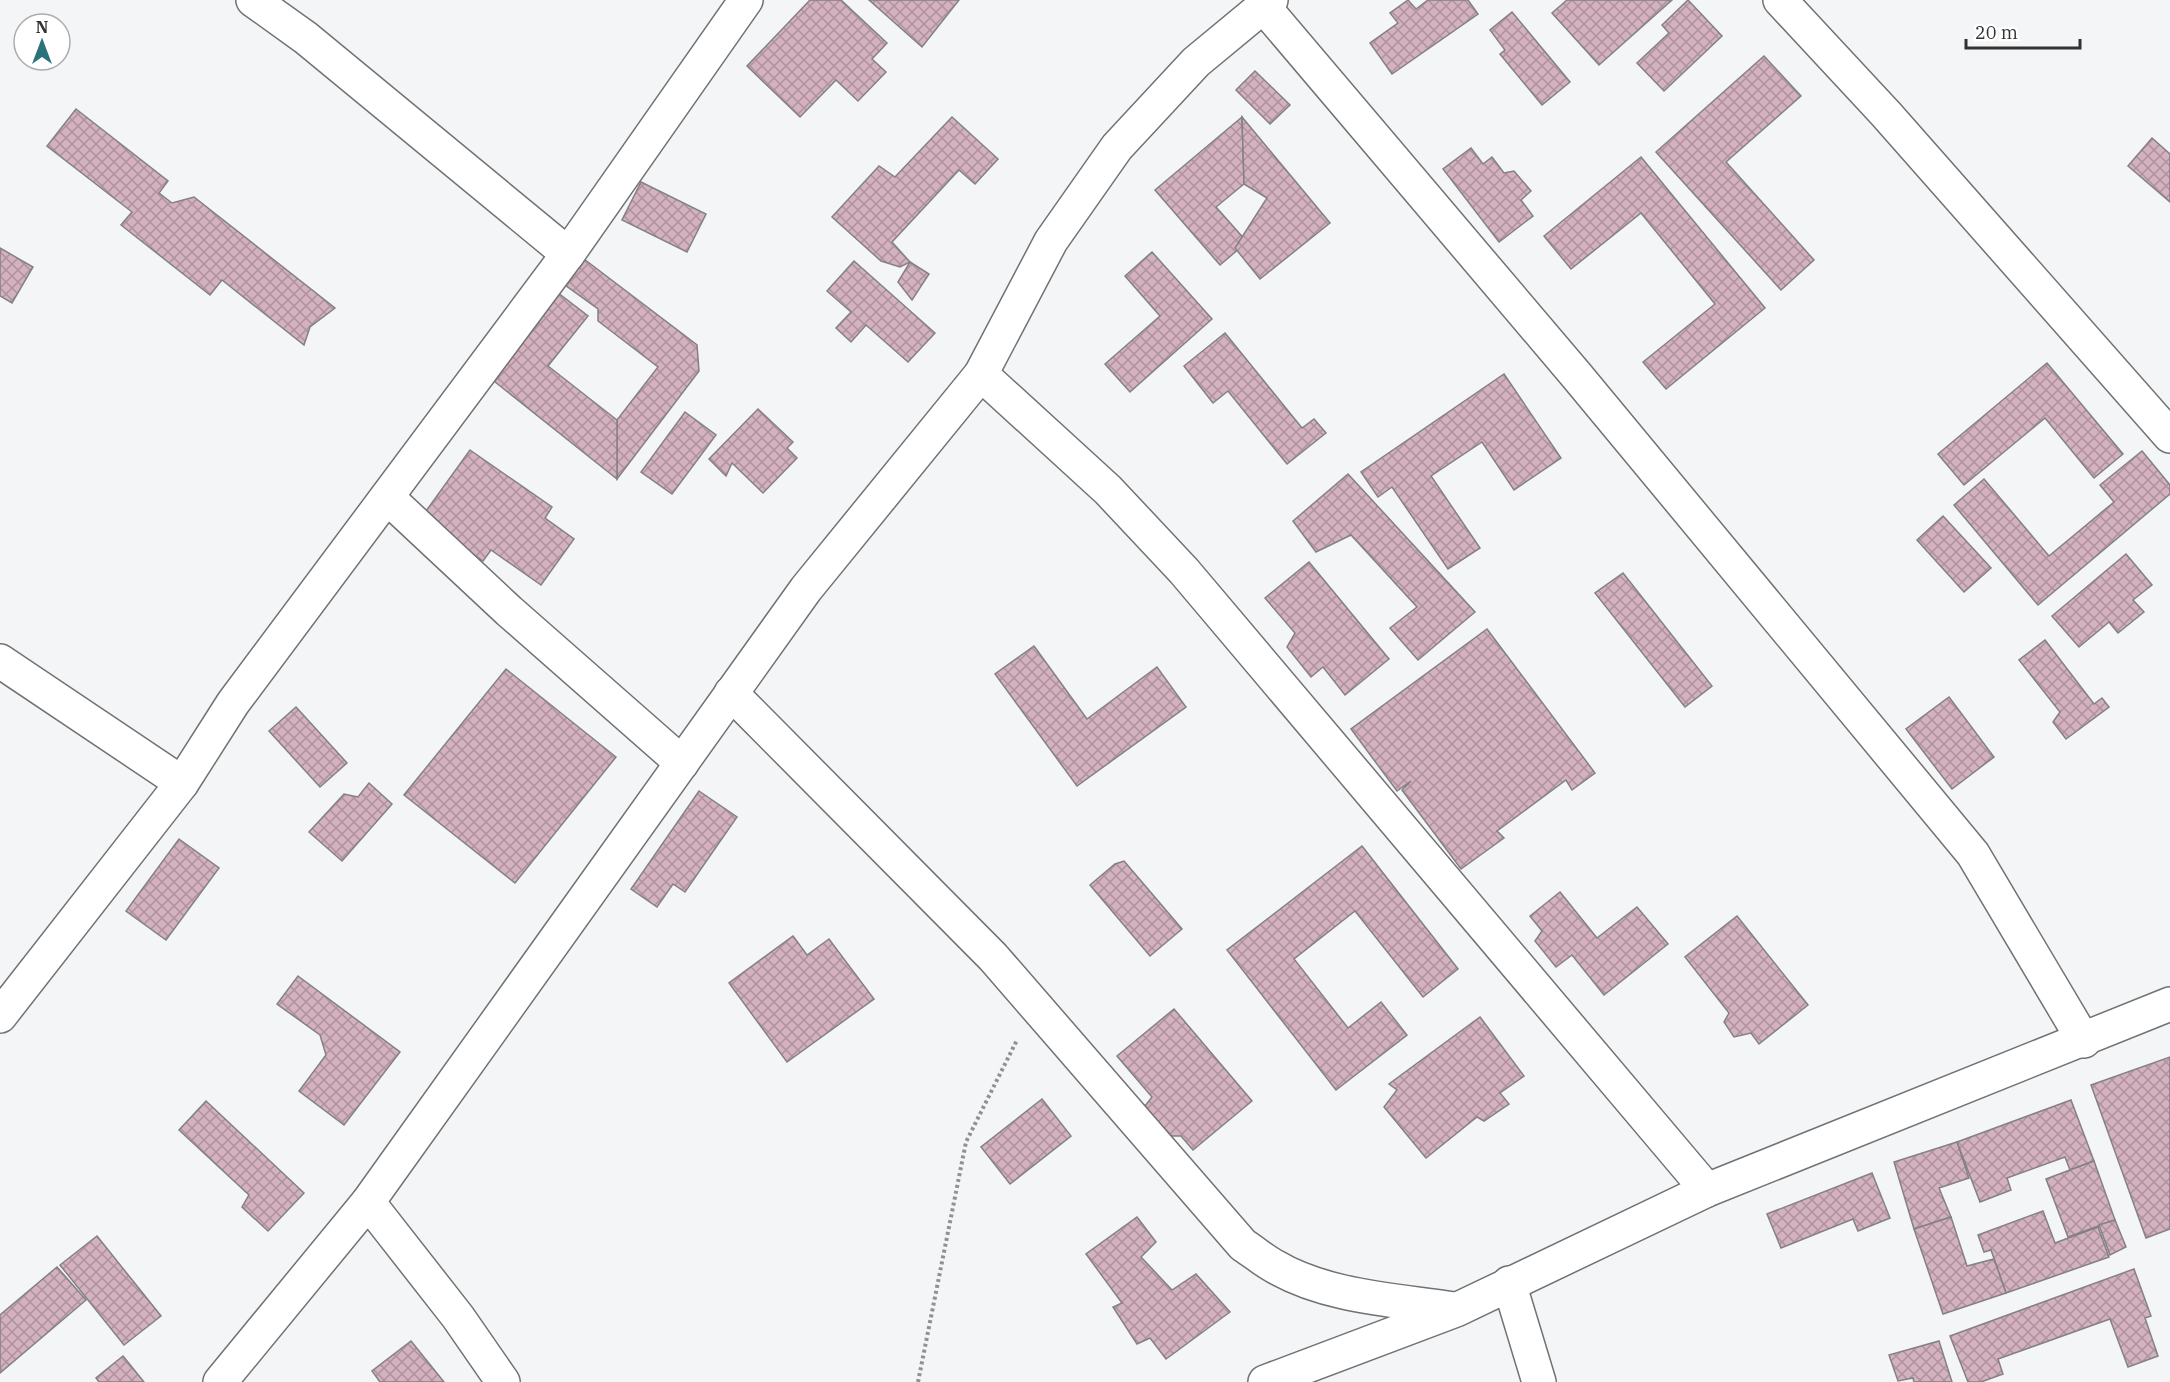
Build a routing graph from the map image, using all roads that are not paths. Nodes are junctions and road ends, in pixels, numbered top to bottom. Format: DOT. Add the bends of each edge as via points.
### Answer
graph roads {
  1 [pos="253,0"];
  2 [pos="746,0"];
  3 [pos="1780,0"];
  4 [pos="1267,3"];
  5 [pos="568,254"];
  6 [pos="981,374"];
  7 [pos="2170,436"];
  8 [pos="387,496"];
  9 [pos="0,661"];
  10 [pos="731,693"];
  11 [pos="682,763"];
  12 [pos="182,783"];
  13 [pos="2170,1004"];
  14 [pos="0,1016"];
  15 [pos="2084,1041"];
  16 [pos="1707,1190"];
  17 [pos="368,1202"];
  18 [pos="1509,1283"];
  19 [pos="1456,1310"];
  20 [pos="220,1382"];
  21 [pos="503,1382"];
  22 [pos="1265,1382"];
  23 [pos="1539,1382"];
  1 -- 5 [label="street" via="306,38"];
  2 -- 5 [label="street"];
  3 -- 7 [label="street"];
  4 -- 6 [label="street" via="1196,62 1117,147 1051,241"];
  4 -- 15 [label="street" via="1973,854"];
  5 -- 8 [label="street"];
  6 -- 10 [label="street" via="806,589"];
  6 -- 16 [label="street" via="1108,490 1184,571"];
  8 -- 11 [label="street" via="509,611"];
  8 -- 12 [label="street" via="233,703"];
  9 -- 12 [label="street"];
  10 -- 11 [label="street"];
  10 -- 19 [label="street" via="993,957 1243,1245 1275,1267 1315,1283"];
  11 -- 17 [label="street"];
  12 -- 14 [label="street"];
  13 -- 15 [label="street"];
  15 -- 16 [label="street"];
  16 -- 18 [label="street"];
  17 -- 20 [label="street"];
  17 -- 21 [label="street"];
  18 -- 19 [label="street"];
  18 -- 23 [label="street"];
  19 -- 22 [label="street"];
}
